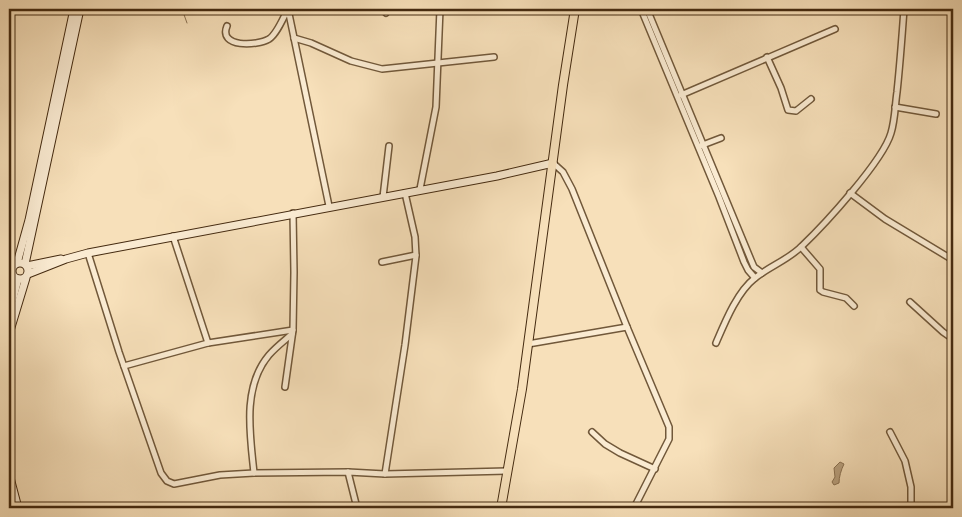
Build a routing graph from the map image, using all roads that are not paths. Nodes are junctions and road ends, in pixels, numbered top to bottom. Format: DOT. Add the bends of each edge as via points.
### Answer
graph roads {
  1 [pos="60,9"];
  2 [pos="288,9"];
  3 [pos="440,9"];
  4 [pos="576,9"];
  5 [pos="641,9"];
  6 [pos="647,9"];
  7 [pos="904,9"];
  8 [pos="75,10"];
  9 [pos="227,26"];
  10 [pos="834,28"];
  11 [pos="294,38"];
  12 [pos="494,57"];
  13 [pos="767,57"];
  14 [pos="438,62"];
  15 [pos="679,95"];
  16 [pos="811,99"];
  17 [pos="895,106"];
  18 [pos="936,114"];
  19 [pos="721,138"];
  20 [pos="389,146"];
  21 [pos="700,146"];
  22 [pos="553,163"];
  23 [pos="420,190"];
  24 [pos="405,193"];
  25 [pos="850,193"];
  26 [pos="383,197"];
  27 [pos="329,206"];
  28 [pos="726,208"];
  29 [pos="293,213"];
  30 [pos="173,236"];
  31 [pos="801,247"];
  32 [pos="88,252"];
  33 [pos="416,254"];
  34 [pos="66,259"];
  35 [pos="953,260"];
  36 [pos="382,262"];
  37 [pos="23,264"];
  38 [pos="10,273"];
  39 [pos="762,273"];
  40 [pos="22,277"];
  41 [pos="755,278"];
  42 [pos="9,284"];
  43 [pos="910,302"];
  44 [pos="854,306"];
  45 [pos="9,307"];
  46 [pos="627,327"];
  47 [pos="293,332"];
  48 [pos="9,334"];
  49 [pos="953,339"];
  50 [pos="208,343"];
  51 [pos="716,343"];
  52 [pos="528,344"];
  53 [pos="124,366"];
  54 [pos="285,387"];
  55 [pos="592,432"];
  56 [pos="890,432"];
  57 [pos="655,469"];
  58 [pos="348,472"];
  59 [pos="507,472"];
  60 [pos="254,473"];
  61 [pos="9,474"];
  62 [pos="385,474"];
  63 [pos="9,499"];
  64 [pos="12,508"];
  65 [pos="18,508"];
  66 [pos="357,508"];
  67 [pos="501,508"];
  68 [pos="634,508"];
  69 [pos="911,508"];
  1 -- 8 [label="street"];
  2 -- 9 [label="street" via="272,36 262,42 244,45 230,40 224,32"];
  2 -- 11 [label="street"];
  3 -- 14 [label="street"];
  4 -- 22 [label="main road"];
  5 -- 15 [label="street"];
  6 -- 15 [label="street"];
  7 -- 17 [label="street"];
  8 -- 37 [label="street"];
  10 -- 13 [label="street"];
  11 -- 14 [label="street" via="351,62 382,69"];
  11 -- 27 [label="street"];
  12 -- 14 [label="street"];
  13 -- 15 [label="street"];
  13 -- 16 [label="street" via="788,110 796,111"];
  14 -- 23 [label="street" via="436,107"];
  15 -- 21 [label="street"];
  17 -- 18 [label="street"];
  17 -- 25 [label="street" via="886,146"];
  19 -- 21 [label="street"];
  20 -- 26 [label="street"];
  21 -- 28 [label="street"];
  22 -- 23 [label="street"];
  22 -- 46 [label="street" via="563,172 572,189"];
  22 -- 52 [label="main road"];
  23 -- 24 [label="street"];
  24 -- 26 [label="street"];
  24 -- 33 [label="street"];
  25 -- 31 [label="street"];
  25 -- 35 [label="street" via="885,219"];
  26 -- 27 [label="street"];
  27 -- 29 [label="street"];
  28 -- 39 [label="street" via="754,267"];
  28 -- 41 [label="street" via="748,270"];
  29 -- 30 [label="street"];
  29 -- 47 [label="street"];
  30 -- 32 [label="street"];
  30 -- 50 [label="street"];
  31 -- 39 [label="street"];
  31 -- 44 [label="street" via="820,269 820,290 846,298"];
  32 -- 34 [label="street"];
  32 -- 53 [label="street"];
  33 -- 36 [label="street"];
  33 -- 62 [label="street"];
  34 -- 37 [label="street"];
  34 -- 40 [label="street"];
  37 -- 38 [label="street" via="13,266"];
  37 -- 40 [label="street"];
  38 -- 40 [label="street"];
  39 -- 41 [label="street"];
  40 -- 42 [label="street"];
  40 -- 45 [label="street"];
  40 -- 48 [label="street"];
  41 -- 51 [label="street" via="747,285 727,318"];
  43 -- 49 [label="street"];
  46 -- 52 [label="street"];
  46 -- 57 [label="street" via="669,427 669,439"];
  47 -- 50 [label="street"];
  47 -- 54 [label="street"];
  47 -- 60 [label="street" via="270,354 254,380 250,398 250,440"];
  50 -- 53 [label="street"];
  52 -- 59 [label="main road"];
  53 -- 60 [label="street" via="161,473 167,481 174,484 220,475"];
  55 -- 57 [label="street" via="620,453"];
  56 -- 69 [label="street" via="905,461 911,487"];
  57 -- 68 [label="street"];
  58 -- 60 [label="street"];
  58 -- 62 [label="street"];
  58 -- 66 [label="street"];
  59 -- 62 [label="street"];
  59 -- 67 [label="main road"];
  61 -- 65 [label="street"];
  63 -- 64 [label="street"];
}
